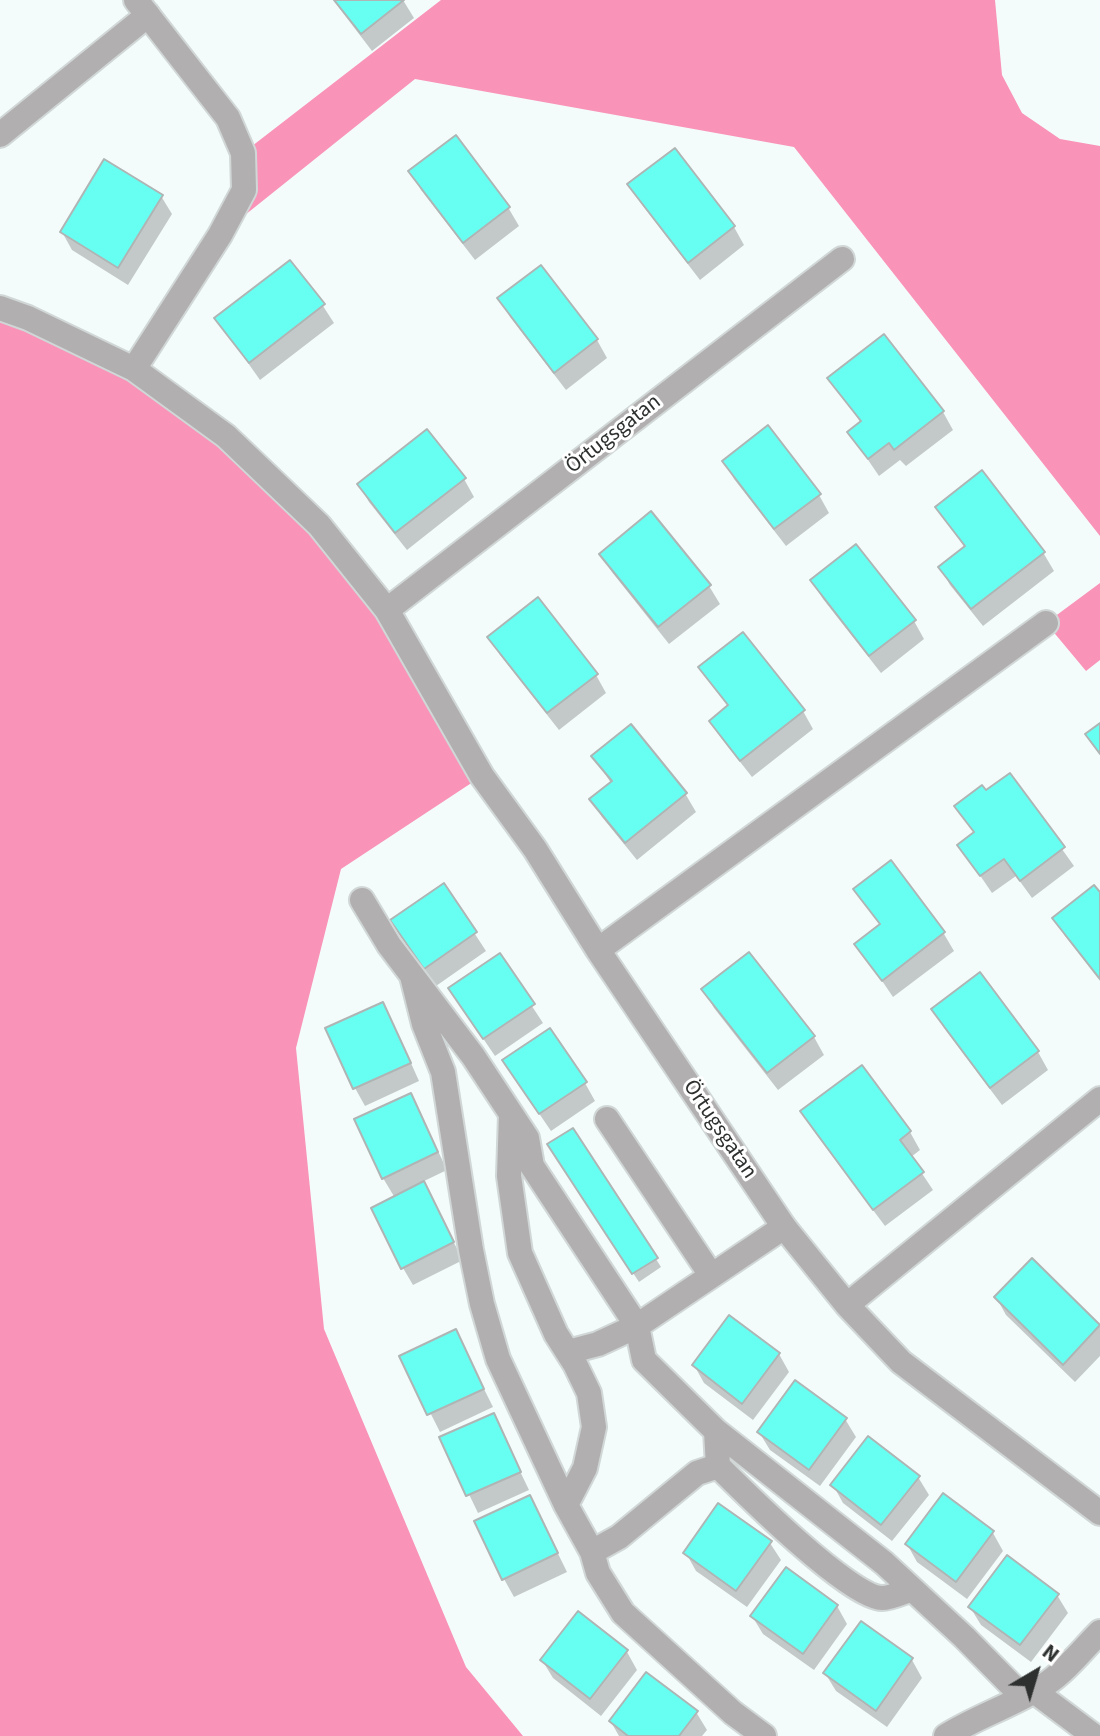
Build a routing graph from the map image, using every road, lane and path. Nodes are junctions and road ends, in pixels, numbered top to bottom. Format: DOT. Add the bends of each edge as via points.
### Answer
graph roads {
  1 [pos="142,8"];
  2 [pos="0,135"];
  3 [pos="842,259"];
  4 [pos="0,308"];
  5 [pos="134,369"];
  6 [pos="387,610"];
  7 [pos="1046,623"];
  8 [pos="362,900"];
  9 [pos="598,950"];
  10 [pos="412,976"];
  11 [pos="1100,1099"];
  12 [pos="511,1114"];
  13 [pos="607,1119"];
  14 [pos="784,1227"];
  15 [pos="711,1275"];
  16 [pos="847,1305"];
  17 [pos="637,1326"];
  18 [pos="568,1352"];
  19 [pos="716,1431"];
  20 [pos="718,1466"];
  21 [pos="566,1505"];
  22 [pos="1100,1513"];
  23 [pos="592,1552"];
  24 [pos="912,1589"];
  25 [pos="1100,1632"];
  26 [pos="1029,1694"];
  27 [pos="764,1736"];
  28 [pos="946,1736"];
  29 [pos="1094,1736"];
  1 -- 2 [label="street"];
  1 -- 5 [label="street" via="228,118 243,153 244,190"];
  3 -- 6 [label="street, Örtugsgatan"];
  4 -- 5 [label="street, Örtugsgatan"];
  5 -- 6 [label="street, Örtugsgatan" via="226,436 319,525"];
  6 -- 9 [label="street, Örtugsgatan" via="482,776"];
  7 -- 9 [label="street"];
  8 -- 10 [label="street"];
  9 -- 14 [label="street, Örtugsgatan"];
  10 -- 12 [label="street"];
  10 -- 21 [label="street" via="443,1072 482,1304 498,1359"];
  11 -- 16 [label="street"];
  12 -- 17 [label="street" via="527,1138 532,1166"];
  12 -- 18 [label="street" via="509,1176 520,1253"];
  13 -- 15 [label="street"];
  14 -- 15 [label="street"];
  14 -- 16 [label="street, Örtugsgatan"];
  15 -- 17 [label="street"];
  16 -- 22 [label="street, Örtugsgatan" via="901,1362"];
  17 -- 18 [label="street"];
  17 -- 19 [label="street" via="644,1360"];
  18 -- 21 [label="street" via="589,1393 594,1427 585,1468"];
  19 -- 20 [label="street"];
  19 -- 24 [label="street"];
  20 -- 23 [label="street" via="697,1473 619,1537"];
  20 -- 24 [label="street" via="824,1564 867,1595 883,1598"];
  21 -- 23 [label="street"];
  23 -- 27 [label="street" via="598,1573 623,1613"];
  24 -- 26 [label="street"];
  25 -- 26 [label="street" via="1048,1683"];
  26 -- 28 [label="street"];
  26 -- 29 [label="street"];
}
